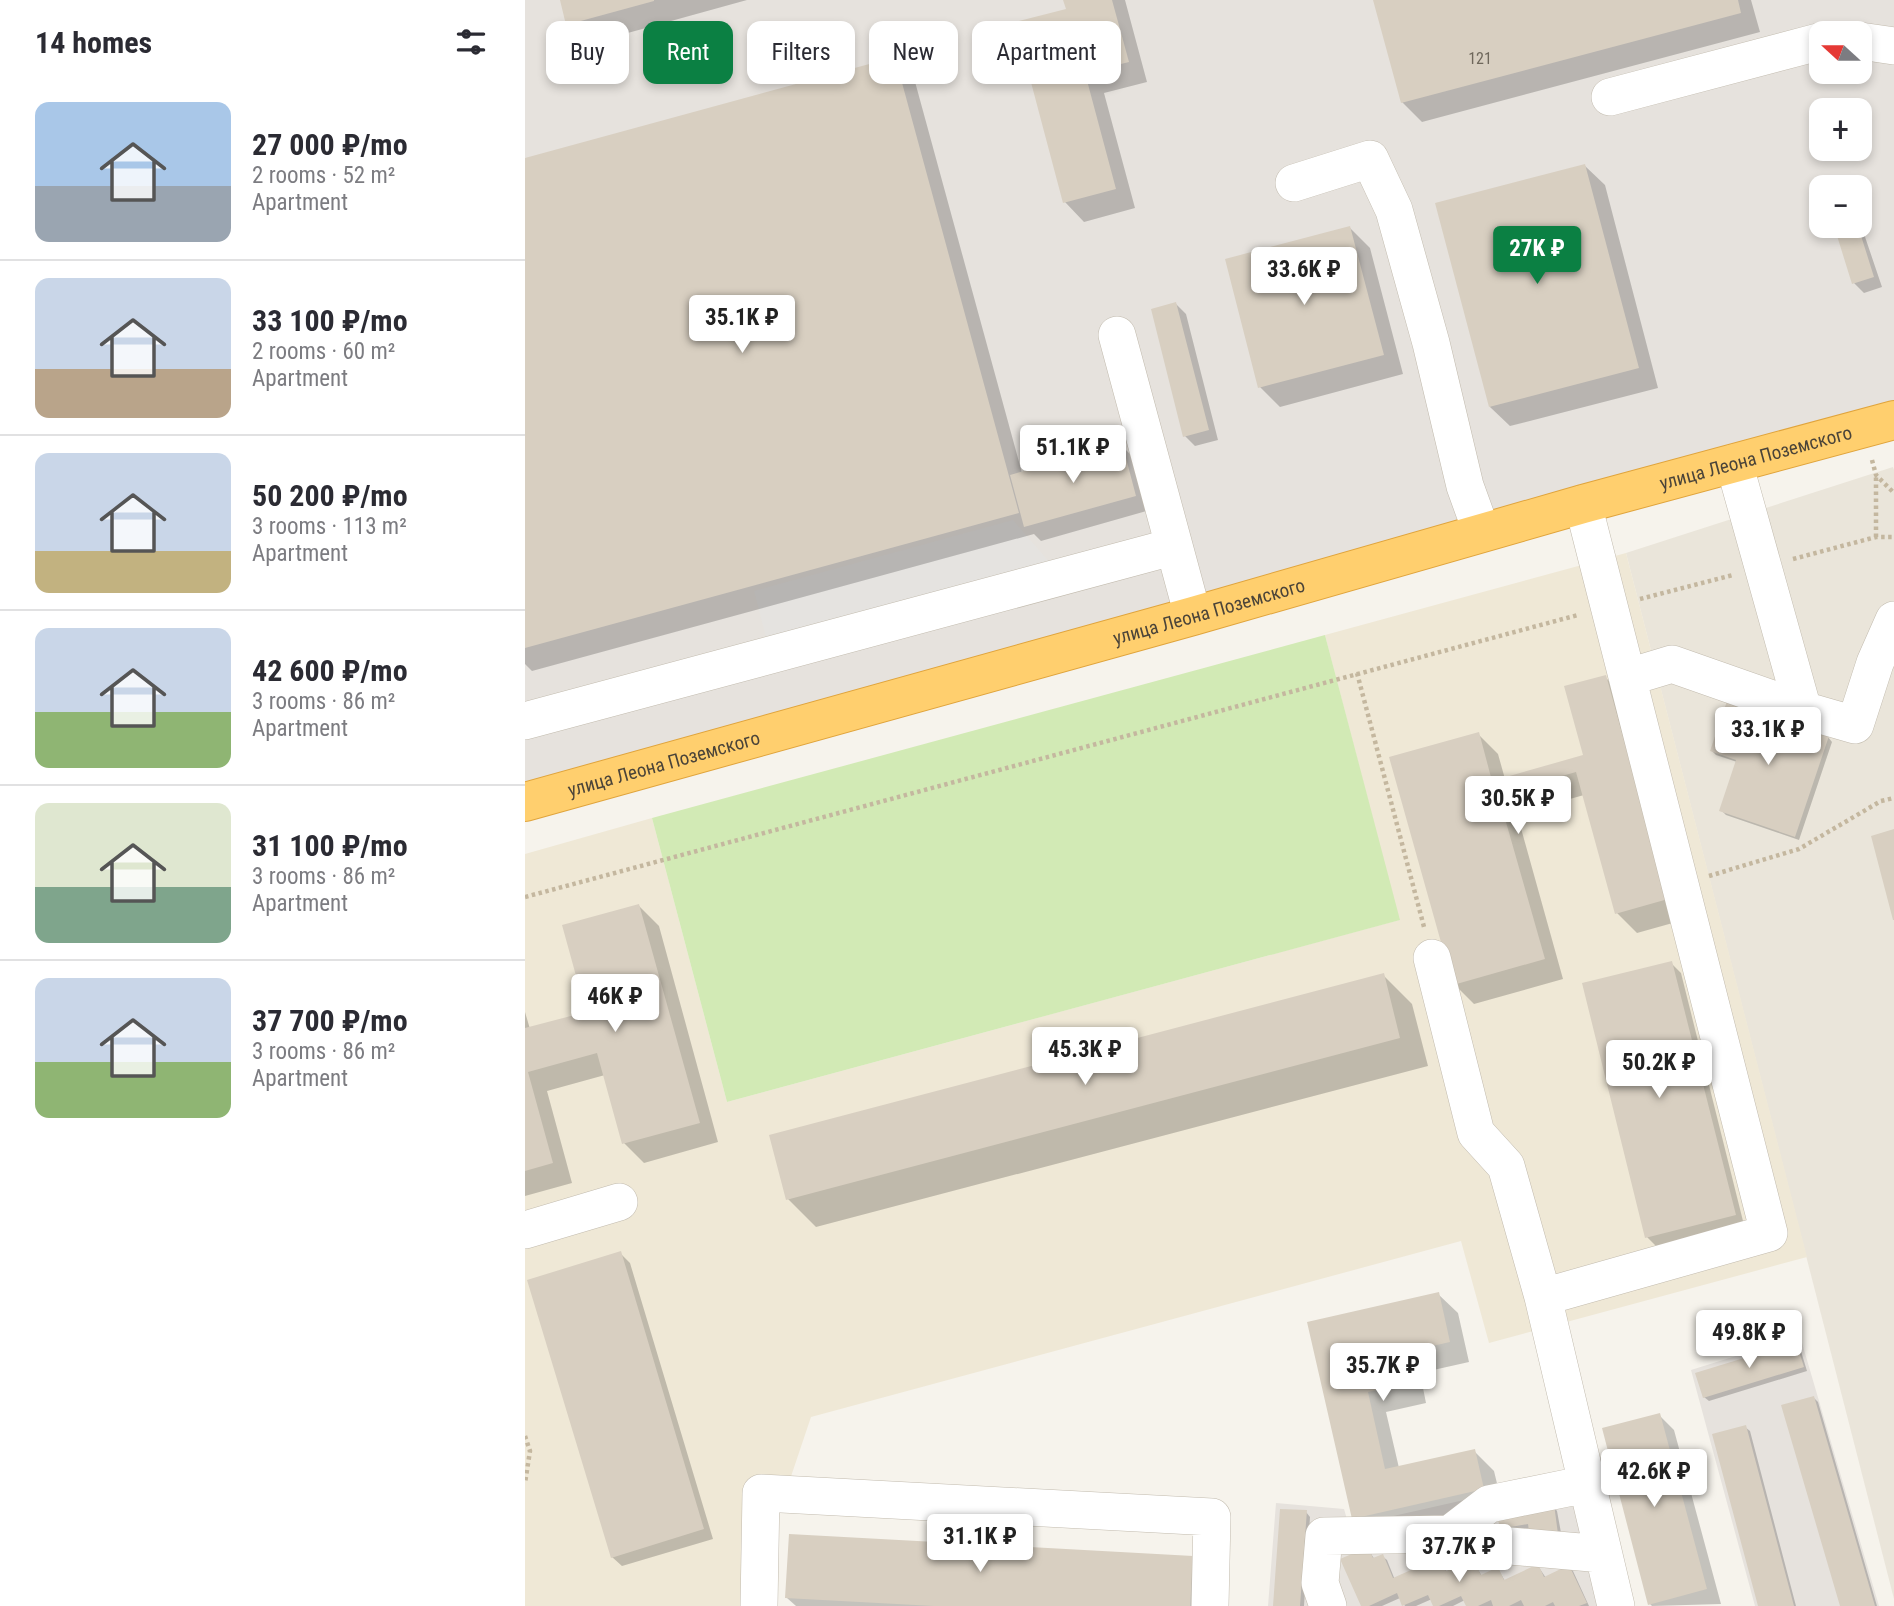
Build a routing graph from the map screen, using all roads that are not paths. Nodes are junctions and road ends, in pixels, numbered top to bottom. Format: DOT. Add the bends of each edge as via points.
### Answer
graph roads {
  1 [pos="1873,43"];
  2 [pos="1809,44"];
  3 [pos="1894,46"];
  4 [pos="1610,97"];
  5 [pos="1294,183"];
  6 [pos="1117,335"];
  7 [pos="1894,421"];
  8 [pos="1734,463"];
  9 [pos="1583,503"];
  10 [pos="1482,533"];
  11 [pos="1172,547"];
  12 [pos="1192,617"];
  13 [pos="1894,620"];
  14 [pos="1629,677"];
  15 [pos="1803,710"];
  16 [pos="525,721"];
  17 [pos="525,802"];
  18 [pos="1432,958"];
  19 [pos="619,1202"];
  20 [pos="525,1230"];
  21 [pos="1543,1297"];
  22 [pos="1587,1484"];
  23 [pos="1450,1534"];
  24 [pos="1603,1554"];
  25 [pos="759,1606"];
  26 [pos="1210,1606"];
  27 [pos="1328,1606"];
  28 [pos="1616,1606"];
  1 -- 3 [label="lane"];
  2 -- 4 [label="lane"];
  5 -- 10 [label="lane" via="1370,159 1394,210 1465,486"];
  6 -- 11 [label="lane"];
  7 -- 8 [label="highway, улица Леона Поземского"];
  8 -- 9 [label="highway, улица Леона Поземского"];
  8 -- 15 [label="lane"];
  9 -- 10 [label="highway, улица Леона Поземского"];
  9 -- 14 [label="lane"];
  10 -- 12 [label="highway, улица Леона Поземского"];
  11 -- 12 [label="lane"];
  11 -- 16 [label="lane"];
  12 -- 17 [label="highway, улица Леона Поземского"];
  13 -- 15 [label="lane" via="1855,725"];
  14 -- 15 [label="lane" via="1672,664"];
  14 -- 21 [label="lane" via="1769,1233"];
  18 -- 21 [label="lane" via="1476,1133 1506,1166"];
  19 -- 20 [label="lane"];
  21 -- 22 [label="lane"];
  22 -- 23 [label="lane" via="1489,1504"];
  22 -- 24 [label="lane"];
  23 -- 24 [label="lane" via="1487,1544"];
  23 -- 27 [label="lane" via="1324,1536 1320,1583"];
  24 -- 28 [label="lane"];
  25 -- 26 [label="lane" via="761,1493 1212,1517"];
}
